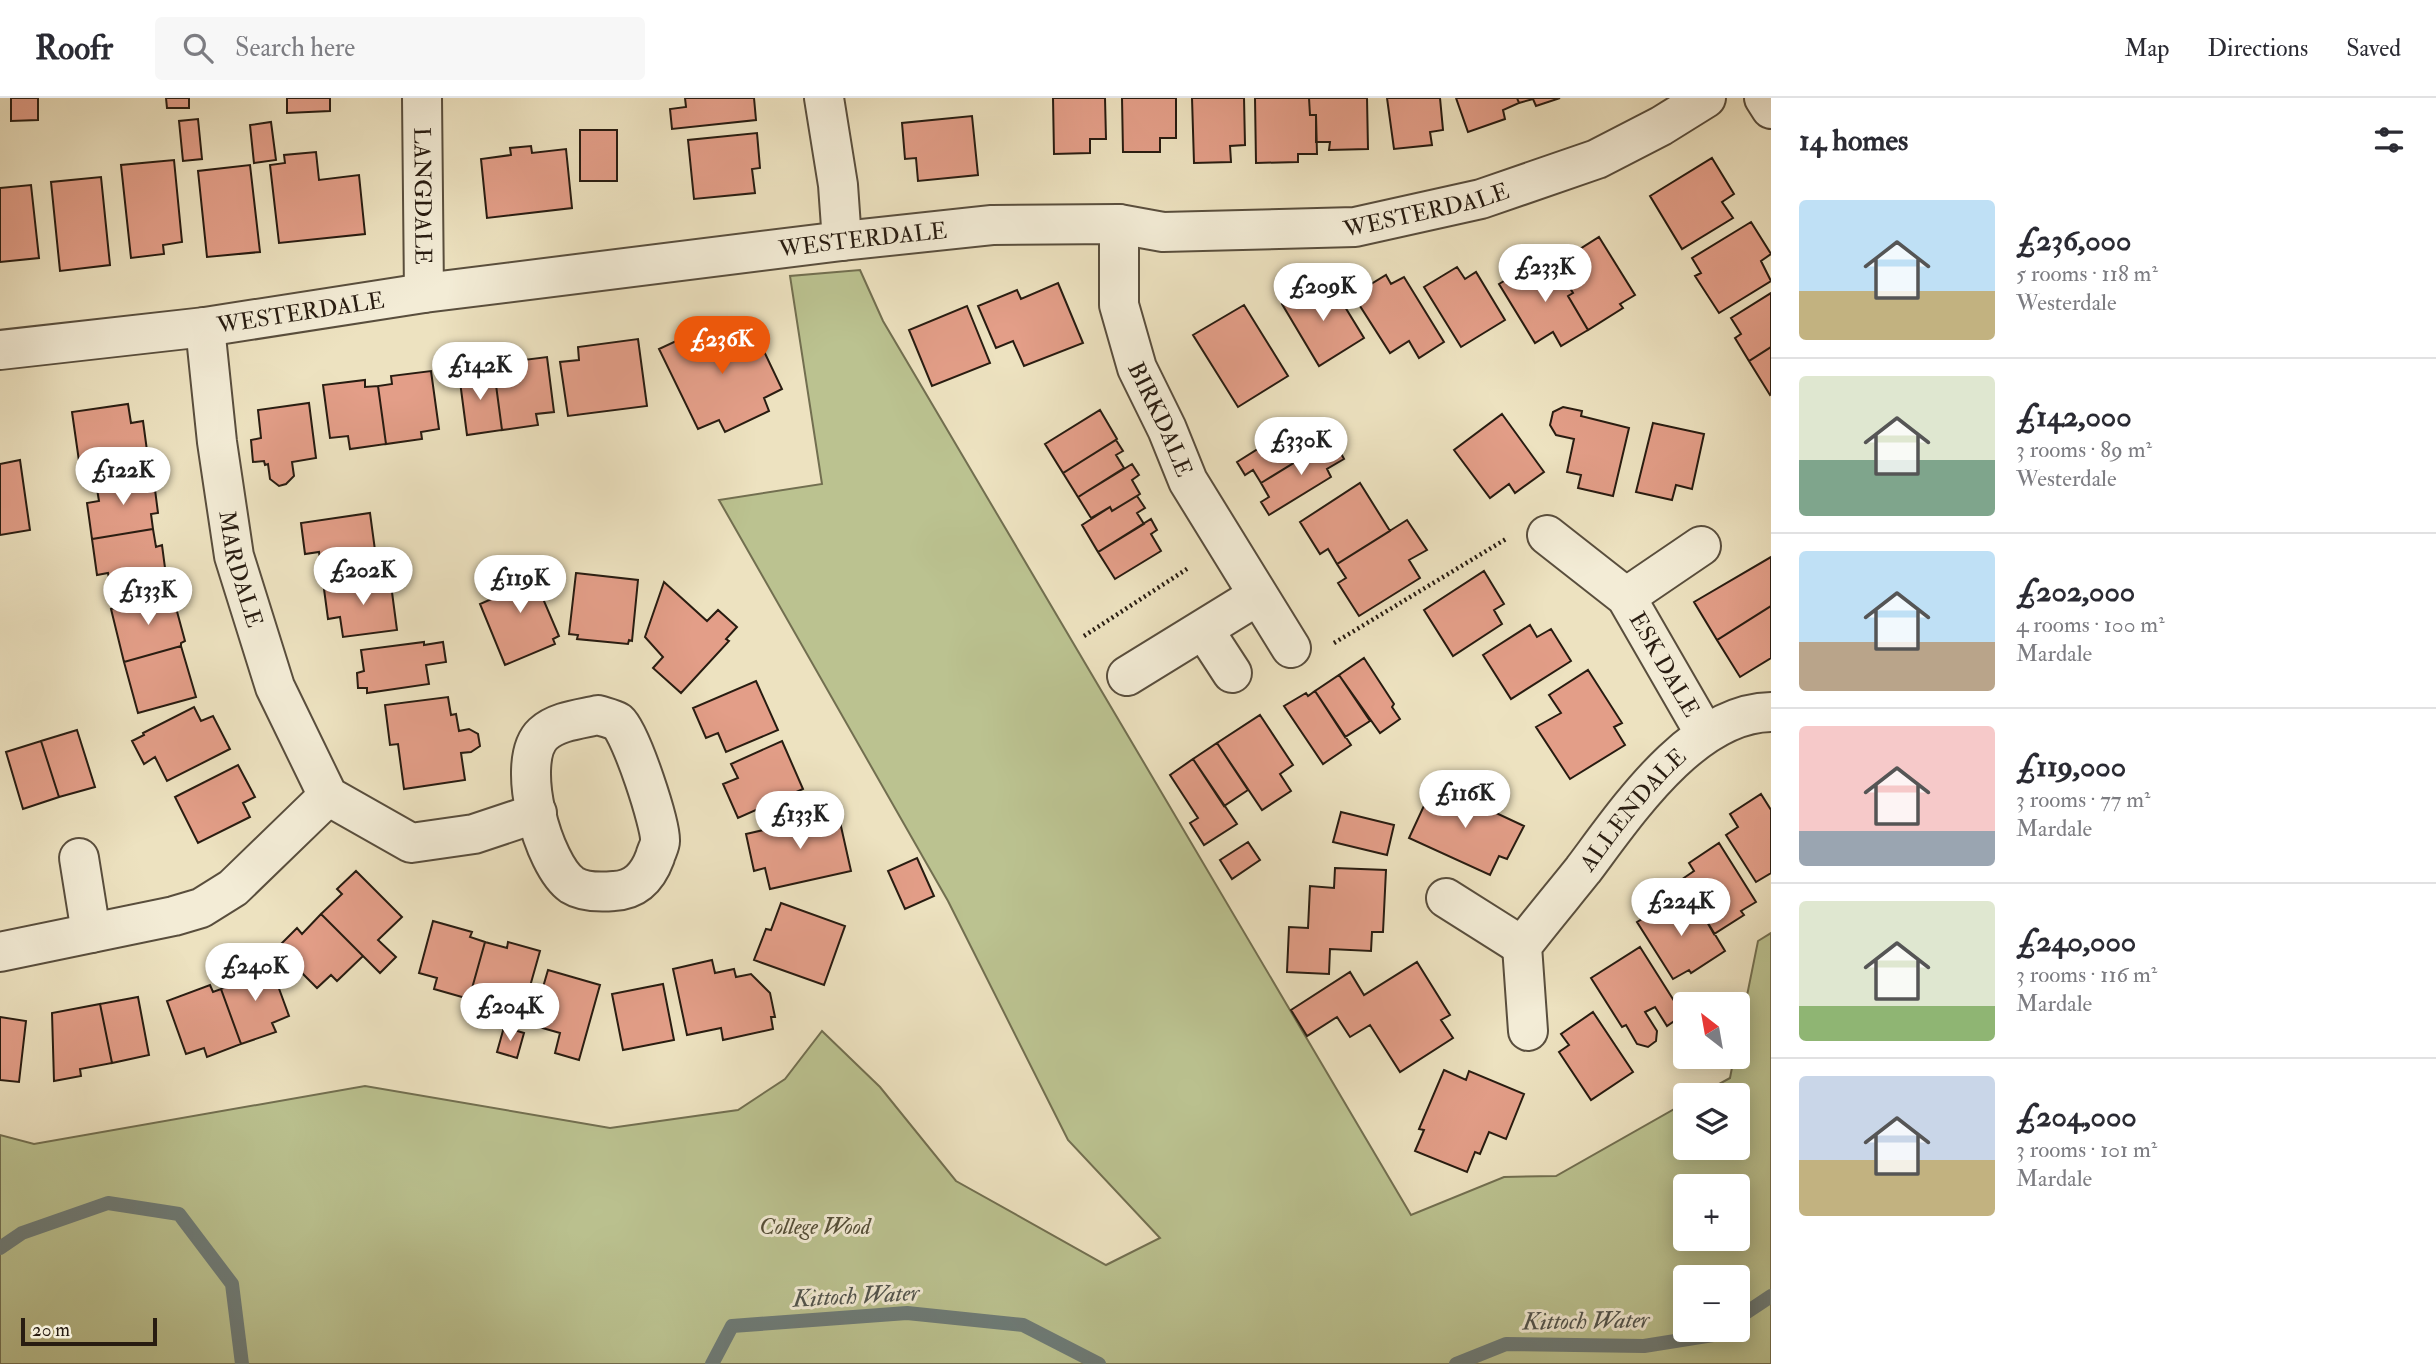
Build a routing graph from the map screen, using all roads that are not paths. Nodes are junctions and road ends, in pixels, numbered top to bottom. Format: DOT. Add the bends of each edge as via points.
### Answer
graph roads {
  1 [pos="422,98"];
  2 [pos="824,98"];
  3 [pos="1706,98"];
  4 [pos="1764,98"];
  5 [pos="1771,110"];
  6 [pos="1119,224"];
  7 [pos="842,241"];
  8 [pos="424,293"];
  9 [pos="205,327"];
  10 [pos="0,350"];
  11 [pos="1548,535"];
  12 [pos="1701,546"];
  13 [pos="1257,596"];
  14 [pos="1626,597"];
  15 [pos="1204,630"];
  16 [pos="1291,648"];
  17 [pos="1231,673"];
  18 [pos="1127,676"];
  19 [pos="1771,712"];
  20 [pos="1705,734"];
  21 [pos="328,796"];
  22 [pos="537,813"];
  23 [pos="79,858"];
  24 [pos="1446,898"];
  25 [pos="91,933"];
  26 [pos="1522,946"];
  27 [pos="0,952"];
  28 [pos="1528,1031"];
  1 -- 8 [label="street, LANGDALE"];
  2 -- 7 [label="street"];
  3 -- 6 [label="street, WESTERDALE" via="1597,159 1481,199 1355,227 1163,232"];
  4 -- 5 [label="street"];
  6 -- 7 [label="street, WESTERDALE" via="992,225"];
  6 -- 13 [label="street, BIRKDALE" via="1119,305 1137,368 1188,481"];
  7 -- 8 [label="street, WESTERDALE"];
  8 -- 9 [label="street, WESTERDALE"];
  9 -- 10 [label="street, WESTERDALE"];
  9 -- 21 [label="street, MARDALE" via="234,556 275,687"];
  11 -- 14 [label="street, ESK DALE"];
  12 -- 14 [label="street, ESK DALE"];
  13 -- 15 [label="street"];
  13 -- 16 [label="street, BIRKDALE"];
  14 -- 20 [label="street, ESK DALE"];
  15 -- 17 [label="street"];
  15 -- 18 [label="street"];
  19 -- 20 [label="street, ALLENDALE" via="1753,713"];
  20 -- 26 [label="street, ALLENDALE" via="1643,790"];
  21 -- 22 [label="street" via="411,843 474,834"];
  21 -- 25 [label="street" via="233,888 201,908"];
  22 -- 22 [label="street" via="530,773 542,734 598,715 618,722 646,783 660,841 649,874 624,890 598,892 573,885 550,858"];
  23 -- 25 [label="street"];
  24 -- 26 [label="street"];
  25 -- 27 [label="street"];
  26 -- 28 [label="street"];
}
